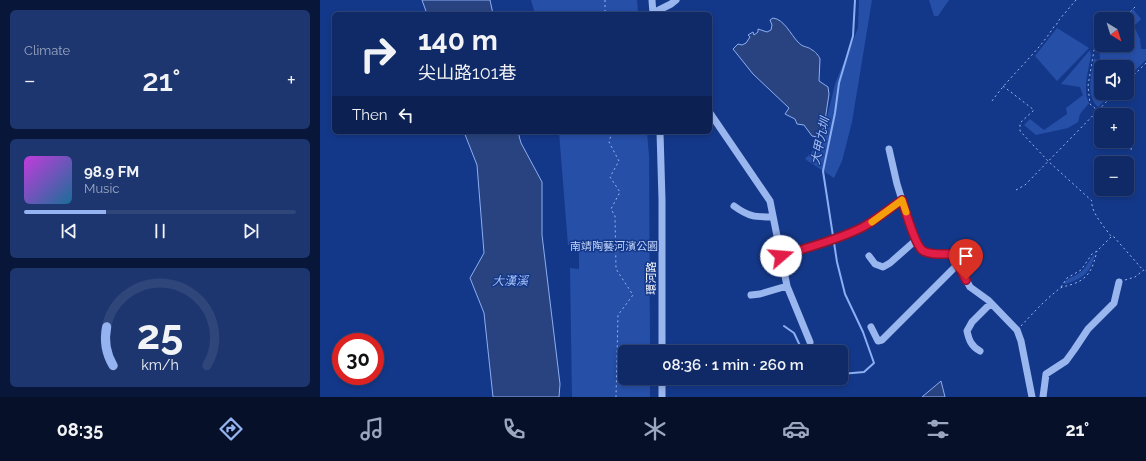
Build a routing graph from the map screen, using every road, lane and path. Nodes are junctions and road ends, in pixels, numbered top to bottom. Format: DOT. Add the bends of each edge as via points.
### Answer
graph roads {
  1 [pos="605,0"];
  2 [pos="652,0"];
  3 [pos="676,0"];
  4 [pos="1076,0"];
  5 [pos="1136,6"];
  6 [pos="605,12"];
  7 [pos="653,12"];
  8 [pos="657,12"];
  9 [pos="1130,12"];
  10 [pos="1094,50"];
  11 [pos="1146,64"];
  12 [pos="1134,75"];
  13 [pos="1003,86"];
  14 [pos="1108,100"];
  15 [pos="992,101"];
  16 [pos="1099,108"];
  17 [pos="1094,109"];
  18 [pos="1094,113"];
  19 [pos="712,116"];
  20 [pos="611,134"];
  21 [pos="660,134"];
  22 [pos="890,149"];
  23 [pos="1048,161"];
  24 [pos="1016,190"];
  25 [pos="902,200"];
  26 [pos="734,206"];
  27 [pos="773,217"];
  28 [pos="1111,236"];
  29 [pos="916,240"];
  30 [pos="1097,251"];
  31 [pos="781,256"];
  32 [pos="868,256"];
  33 [pos="958,265"];
  34 [pos="1143,270"];
  35 [pos="1146,271"];
  36 [pos="1119,282"];
  37 [pos="787,286"];
  38 [pos="1061,287"];
  39 [pos="751,295"];
  40 [pos="991,303"];
  41 [pos="871,327"];
  42 [pos="1017,330"];
  43 [pos="810,342"];
  44 [pos="662,345"];
  45 [pos="980,351"];
  46 [pos="662,385"];
  47 [pos="616,397"];
  48 [pos="662,397"];
  49 [pos="1032,397"];
  50 [pos="1043,397"];
  1 -- 6 [label="path"];
  2 -- 7 [label="street"];
  3 -- 8 [label="street"];
  4 -- 13 [label="path"];
  5 -- 9 [label="path"];
  10 -- 17 [label="path" via="1088,86 1090,104"];
  11 -- 12 [label="path"];
  13 -- 15 [label="path"];
  13 -- 23 [label="path" via="1034,110 1020,123 1020,131"];
  14 -- 16 [label="path"];
  18 -- 23 [label="path"];
  19 -- 27 [label="street" via="770,201"];
  20 -- 47 [label="path" via="609,142 619,161 610,177 620,192 611,208 616,216 616,269 633,295 618,315"];
  21 -- 44 [label="street, 環河路"];
  22 -- 25 [label="street"];
  23 -- 24 [label="path" via="1026,185"];
  23 -- 28 [label="path" via="1092,201 1093,209"];
  25 -- 29 [label="street"];
  25 -- 31 [label="street" via="862,227"];
  26 -- 27 [label="street" via="754,217"];
  27 -- 31 [label="street"];
  28 -- 30 [label="path"];
  28 -- 34 [label="path"];
  29 -- 32 [label="street" via="882,268"];
  29 -- 33 [label="street" via="922,250 950,254"];
  30 -- 38 [label="path" via="1081,270 1067,278"];
  30 -- 38 [label="path" via="1093,267 1087,275 1074,284"];
  31 -- 37 [label="street"];
  33 -- 40 [label="street" via="970,287"];
  33 -- 41 [label="street" via="882,340 878,341"];
  34 -- 35 [label="path"];
  34 -- 36 [label="path" via="1135,277"];
  36 -- 50 [label="street" via="1114,303 1088,329 1066,361 1046,374"];
  37 -- 39 [label="street"];
  37 -- 43 [label="street"];
  38 -- 42 [label="path"];
  40 -- 42 [label="street"];
  40 -- 45 [label="street" via="972,322 967,331 974,348"];
  42 -- 49 [label="street"];
  46 -- 48 [label="street"];
}
